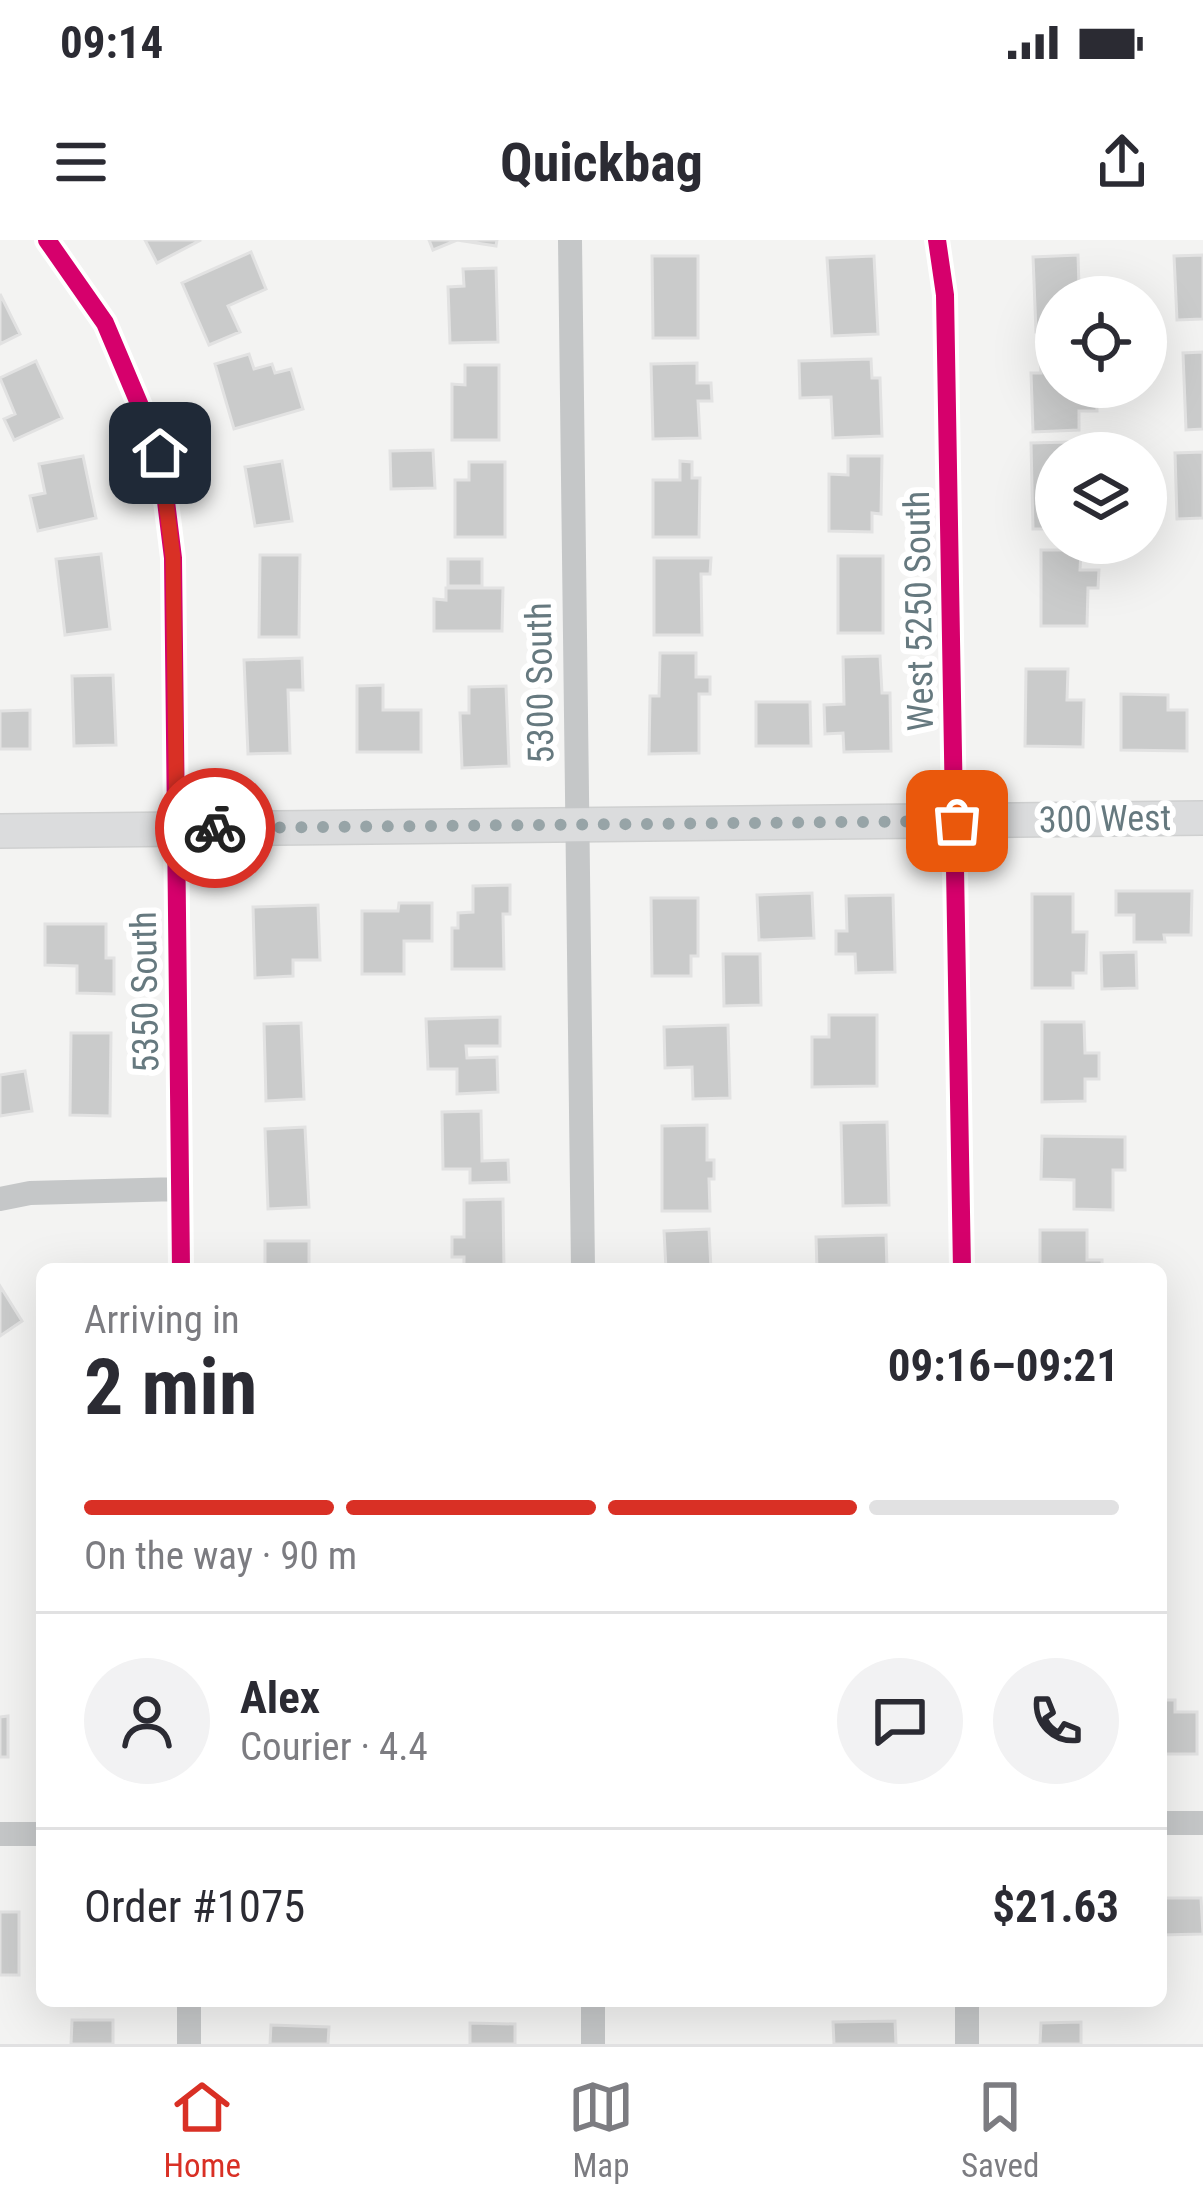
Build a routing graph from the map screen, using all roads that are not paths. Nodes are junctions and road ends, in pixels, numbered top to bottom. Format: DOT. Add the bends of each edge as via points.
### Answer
graph roads {
  1 [pos="47,240"];
  2 [pos="570,240"];
  3 [pos="937,240"];
  4 [pos="1203,818"];
  5 [pos="957,821"];
  6 [pos="578,825"];
  7 [pos="177,829"];
  8 [pos="0,831"];
  9 [pos="180,1189"];
  10 [pos="0,1199"];
  11 [pos="181,1263"];
  12 [pos="583,1263"];
  13 [pos="962,1263"];
  14 [pos="1167,1823"];
  15 [pos="1203,1823"];
  16 [pos="0,1834"];
  17 [pos="36,1834"];
  18 [pos="189,2007"];
  19 [pos="592,2007"];
  20 [pos="967,2007"];
  21 [pos="189,2044"];
  22 [pos="593,2044"];
  23 [pos="967,2044"];
  1 -- 7 [label="street, 5350 South" via="105,322 160,453 173,558"];
  2 -- 6 [label="street, 5300 South"];
  3 -- 5 [label="street, West 5250 South" via="945,295"];
  4 -- 5 [label="main road, 300 West"];
  5 -- 6 [label="main road, 300 West"];
  5 -- 13 [label="street, West 5250 South"];
  6 -- 7 [label="main road, 300 West"];
  6 -- 12 [label="street, 5300 South"];
  7 -- 8 [label="main road, 300 West"];
  7 -- 9 [label="street, 5350 South"];
  9 -- 10 [label="street"];
  9 -- 11 [label="street, 5350 South"];
  14 -- 15 [label="street"];
  16 -- 17 [label="street"];
  18 -- 21 [label="street"];
  19 -- 22 [label="street"];
  20 -- 23 [label="street"];
}
